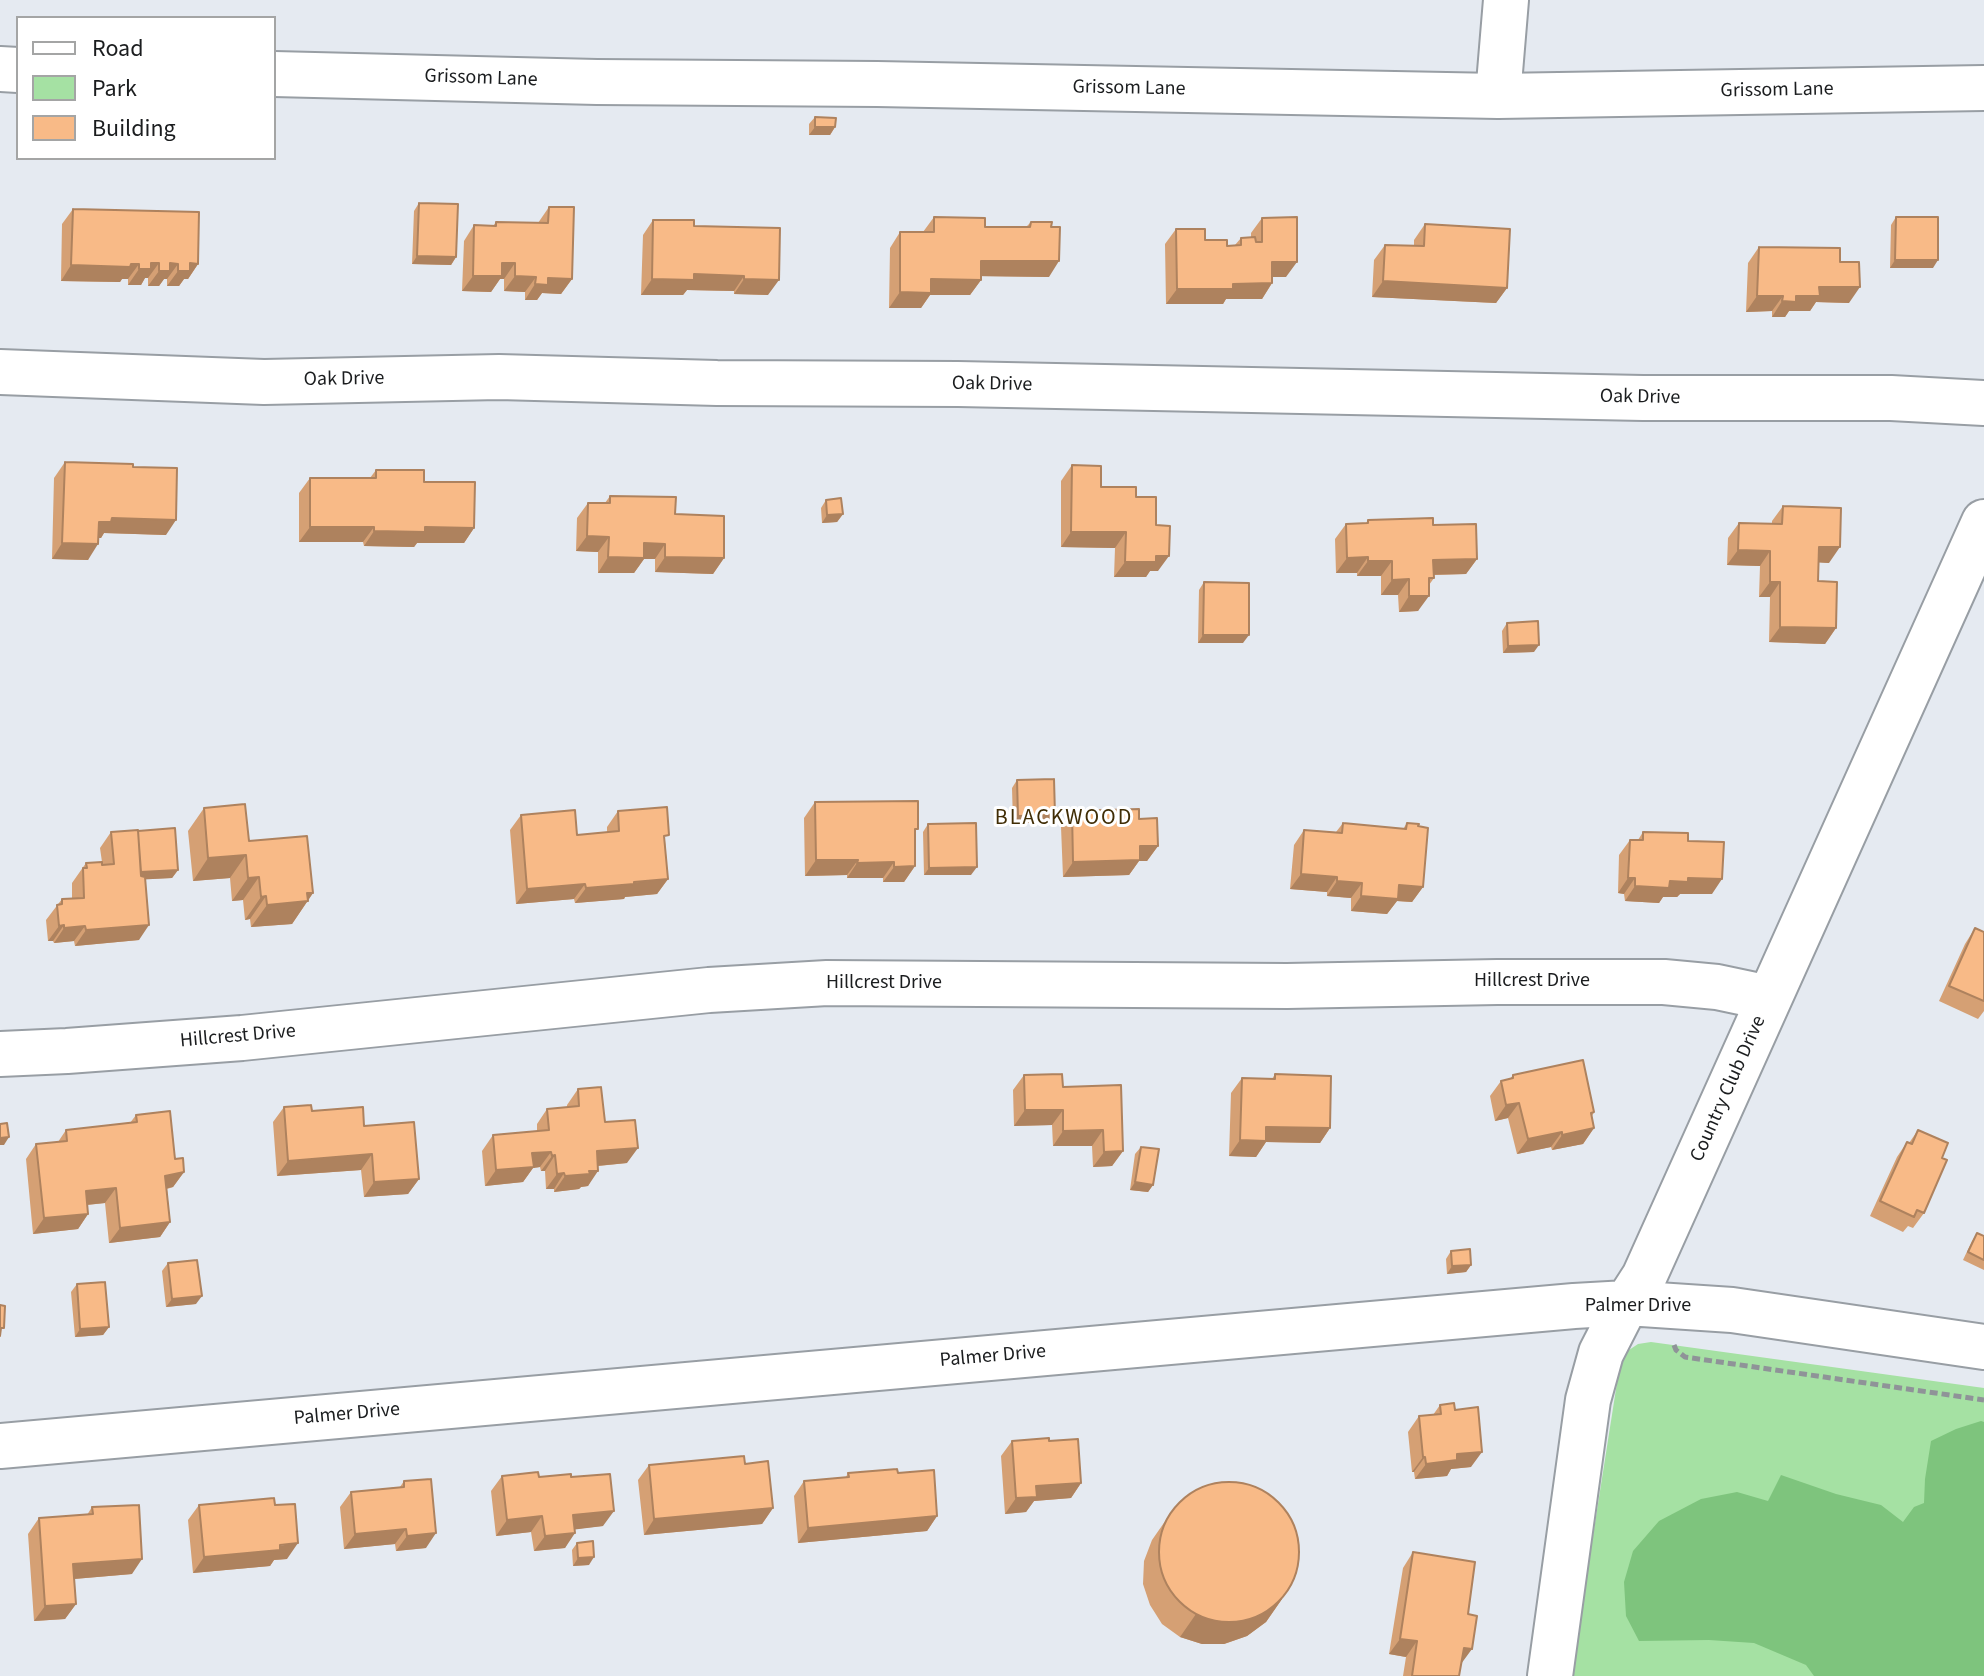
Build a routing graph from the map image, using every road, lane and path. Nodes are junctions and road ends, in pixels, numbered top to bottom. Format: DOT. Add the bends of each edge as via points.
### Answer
graph roads {
  1 [pos="1506,0"];
  2 [pos="276,74"];
  3 [pos="1984,88"];
  4 [pos="1498,96"];
  5 [pos="0,372"];
  6 [pos="1984,403"];
  7 [pos="1984,522"];
  8 [pos="1769,998"];
  9 [pos="0,1054"];
  10 [pos="1627,1303"];
  11 [pos="1984,1347"];
  12 [pos="1685,1357"];
  13 [pos="1984,1400"];
  14 [pos="0,1446"];
  15 [pos="1550,1676"];
  1 -- 4 [label="street"];
  2 -- 4 [label="street, Grissom Lane"];
  3 -- 4 [label="street, Grissom Lane"];
  5 -- 6 [label="street, Oak Drive" via="264,382 499,377"];
  7 -- 8 [label="street, Country Club Drive"];
  8 -- 9 [label="street, Hillcrest Drive" via="1664,982 827,983 227,1039"];
  8 -- 10 [label="street, Country Club Drive" via="1644,1277"];
  10 -- 11 [label="street, Palmer Drive" via="1732,1310"];
  10 -- 14 [label="street, Palmer Drive"];
  10 -- 15 [label="street, Country Club Drive" via="1592,1381"];
  12 -- 13 [label="path"];
}
